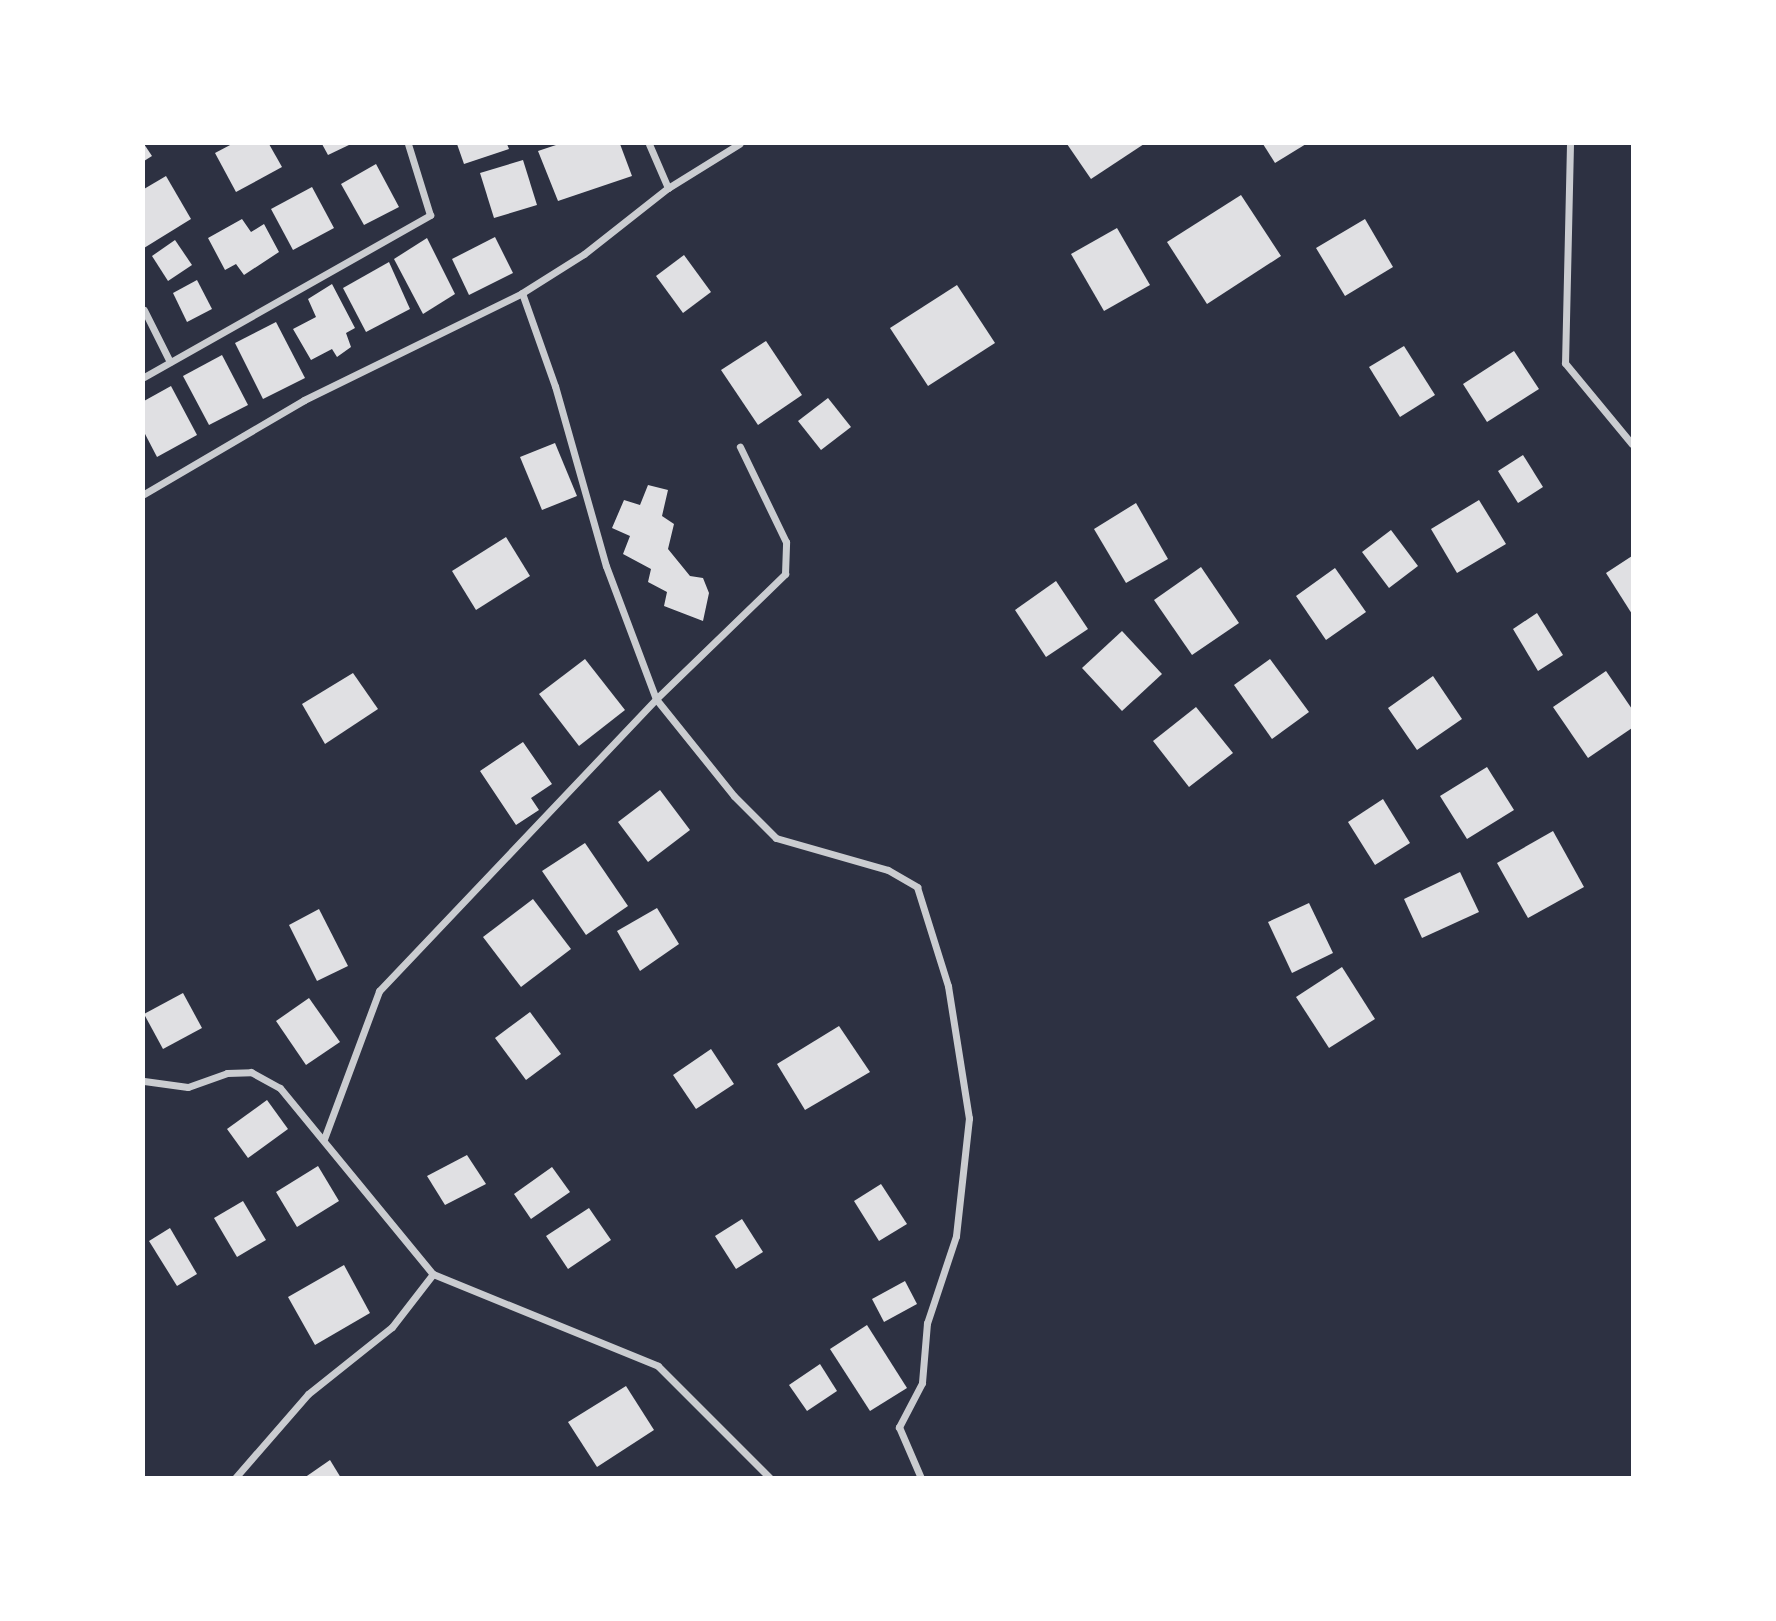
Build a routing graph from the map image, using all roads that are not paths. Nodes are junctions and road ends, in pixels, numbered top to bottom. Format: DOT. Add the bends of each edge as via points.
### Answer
graph roads {
  1 [pos="408,144"];
  2 [pos="649,144"];
  3 [pos="739,144"];
  4 [pos="1570,144"];
  5 [pos="667,188"];
  6 [pos="522,293"];
  7 [pos="144,310"];
  8 [pos="170,362"];
  9 [pos="144,377"];
  10 [pos="1633,444"];
  11 [pos="740,447"];
  12 [pos="144,494"];
  13 [pos="656,699"];
  14 [pos="144,1081"];
  15 [pos="324,1139"];
  16 [pos="433,1275"];
  17 [pos="234,1478"];
  18 [pos="771,1478"];
  19 [pos="921,1478"];
  1 -- 8 [label="street" via="430,215"];
  2 -- 5 [label="street"];
  3 -- 5 [label="street"];
  4 -- 10 [label="street" via="1565,363"];
  5 -- 6 [label="street" via="584,254"];
  6 -- 12 [label="street" via="304,400"];
  6 -- 13 [label="street" via="555,386 606,566"];
  7 -- 8 [label="street"];
  8 -- 9 [label="street"];
  11 -- 13 [label="street" via="786,542 785,574"];
  13 -- 15 [label="street" via="379,991"];
  13 -- 19 [label="street" via="734,796 776,838 888,870 916,887 948,986 970,1118 956,1236 927,1323 922,1383 898,1427"];
  14 -- 15 [label="street" via="188,1087 227,1073 251,1072 280,1088"];
  15 -- 16 [label="street"];
  16 -- 17 [label="street" via="392,1327 308,1394"];
  16 -- 18 [label="street" via="658,1366"];
}
